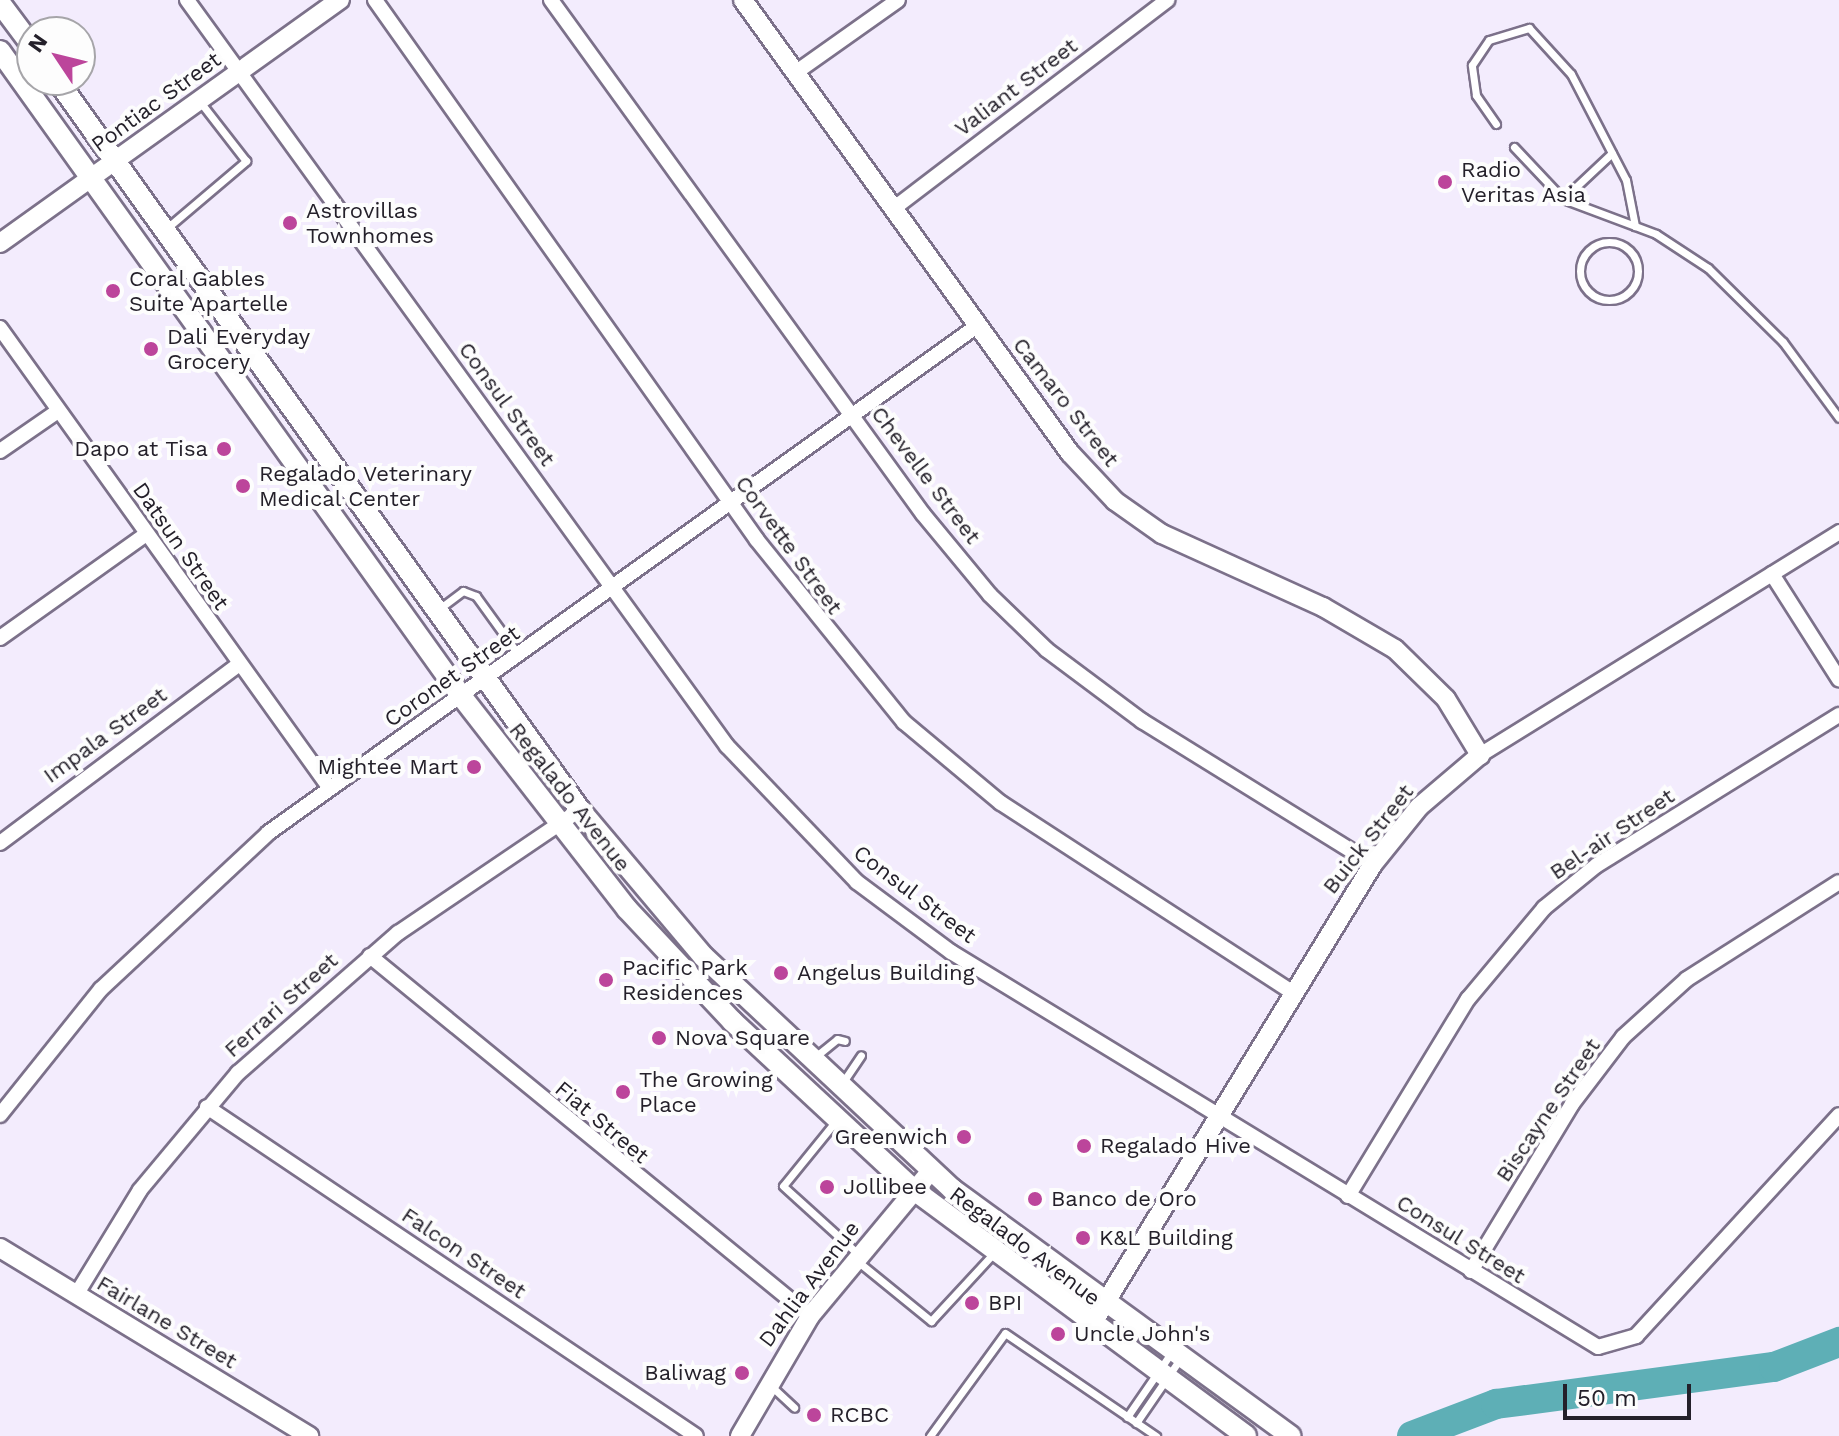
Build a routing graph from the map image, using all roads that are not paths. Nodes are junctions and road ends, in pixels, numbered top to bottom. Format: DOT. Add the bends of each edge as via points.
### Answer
graph roads {
  1 [pos="187,0"];
  2 [pos="340,0"];
  3 [pos="375,0"];
  4 [pos="551,0"];
  5 [pos="743,0"];
  6 [pos="898,0"];
  7 [pos="1167,0"];
  8 [pos="0,3"];
  9 [pos="16,24"];
  10 [pos="0,51"];
  11 [pos="239,72"];
  12 [pos="795,73"];
  13 [pos="69,96"];
  14 [pos="199,101"];
  15 [pos="1496,124"];
  16 [pos="1514,147"];
  17 [pos="1612,153"];
  18 [pos="116,160"];
  19 [pos="94,176"];
  20 [pos="1563,199"];
  21 [pos="893,209"];
  22 [pos="1635,226"];
  23 [pos="165,229"];
  24 [pos="1611,242"];
  25 [pos="0,243"];
  26 [pos="977,326"];
  27 [pos="0,328"];
  28 [pos="58,411"];
  29 [pos="854,415"];
  30 [pos="1839,418"];
  31 [pos="0,451"];
  32 [pos="731,504"];
  33 [pos="1839,532"];
  34 [pos="145,535"];
  35 [pos="1772,574"];
  36 [pos="613,588"];
  37 [pos="436,611"];
  38 [pos="0,638"];
  39 [pos="519,656"];
  40 [pos="238,665"];
  41 [pos="1839,679"];
  42 [pos="485,681"];
  43 [pos="462,697"];
  44 [pos="1839,715"];
  45 [pos="1480,755"];
  46 [pos="329,787"];
  47 [pos="580,810"];
  48 [pos="559,825"];
  49 [pos="0,843"];
  50 [pos="1373,864"];
  51 [pos="1839,882"];
  52 [pos="370,956"];
  53 [pos="1291,991"];
  54 [pos="845,1041"];
  55 [pos="861,1055"];
  56 [pos="810,1061"];
  57 [pos="839,1087"];
  58 [pos="207,1107"];
  59 [pos="0,1115"];
  60 [pos="1216,1115"];
  61 [pos="1839,1115"];
  62 [pos="837,1120"];
  63 [pos="931,1171"];
  64 [pos="914,1190"];
  65 [pos="1348,1196"];
  66 [pos="0,1248"];
  67 [pos="993,1254"];
  68 [pos="857,1257"];
  69 [pos="1471,1271"];
  70 [pos="76,1295"];
  71 [pos="1105,1306"];
  72 [pos="810,1316"];
  73 [pos="1091,1326"];
  74 [pos="1175,1356"];
  75 [pos="1161,1377"];
  76 [pos="768,1383"];
  77 [pos="794,1407"];
  78 [pos="1127,1417"];
  79 [pos="1136,1423"];
  80 [pos="296,1433"];
  81 [pos="696,1436"];
  82 [pos="740,1436"];
  83 [pos="930,1436"];
  84 [pos="1156,1436"];
  85 [pos="1246,1436"];
  86 [pos="1291,1436"];
  1 -- 11 [label="street, Consul Street"];
  2 -- 11 [label="street, Pontiac Street"];
  3 -- 32 [label="street, Corvette Street"];
  4 -- 29 [label="street, Chevelle Street"];
  5 -- 12 [label="street, Camaro Street"];
  6 -- 12 [label="street"];
  7 -- 21 [label="street, Valiant Street"];
  8 -- 9 [label="main road"];
  10 -- 19 [label="main road, Regalado Avenue"];
  11 -- 14 [label="street, Pontiac Street"];
  11 -- 36 [label="street, Consul Street"];
  12 -- 21 [label="street, Camaro Street"];
  13 -- 18 [label="main road, Regalado Avenue"];
  14 -- 18 [label="street, Pontiac Street"];
  14 -- 23 [label="lane" via="246,161"];
  15 -- 17 [label="lane" via="1476,95 1472,65 1489,40 1529,28 1560,55"];
  16 -- 20 [label="lane"];
  17 -- 20 [label="lane"];
  17 -- 22 [label="lane" via="1634,197"];
  18 -- 19 [label="street, Pontiac Street"];
  18 -- 23 [label="main road, Regalado Avenue"];
  19 -- 25 [label="street, Pontiac Street"];
  19 -- 43 [label="main road, Regalado Avenue"];
  20 -- 22 [label="lane"];
  21 -- 26 [label="street, Camaro Street"];
  22 -- 30 [label="lane" via="1708,268 1783,342"];
  23 -- 37 [label="main road, Regalado Avenue"];
  24 -- 24 [label="lane" via="1593,247 1582,263 1582,282 1603,300 1630,292 1639,275 1635,256"];
  26 -- 29 [label="street, Coronet Street"];
  26 -- 45 [label="street, Camaro Street" via="1070,453 1115,501 1162,534 1395,649 1446,699"];
  27 -- 28 [label="street, Datsun Street"];
  28 -- 31 [label="street"];
  28 -- 34 [label="street, Datsun Street"];
  29 -- 32 [label="street, Coronet Street"];
  29 -- 50 [label="street, Chevelle Street" via="932,526 1047,650 1142,721"];
  32 -- 36 [label="street, Coronet Street"];
  32 -- 53 [label="street, Corvette Street" via="834,645 950,764"];
  33 -- 35 [label="street, Buick Street"];
  34 -- 38 [label="street"];
  34 -- 40 [label="street, Datsun Street"];
  35 -- 41 [label="street"];
  35 -- 45 [label="street, Buick Street"];
  36 -- 39 [label="street, Coronet Street"];
  36 -- 60 [label="street, Consul Street" via="727,746 857,882 951,952"];
  37 -- 39 [label="lane" via="463,591 476,596"];
  37 -- 42 [label="main road, Regalado Avenue"];
  39 -- 42 [label="street, Coronet Street"];
  40 -- 46 [label="street, Datsun Street"];
  40 -- 49 [label="street, Impala Street"];
  42 -- 43 [label="street, Coronet Street"];
  42 -- 47 [label="main road, Regalado Avenue"];
  43 -- 46 [label="street, Coronet Street"];
  43 -- 48 [label="main road, Regalado Avenue"];
  44 -- 65 [label="street, Bel-air Street" via="1597,865 1544,908 1468,999"];
  45 -- 50 [label="street, Buick Street" via="1419,807"];
  46 -- 59 [label="street, Coronet Street" via="154,934"];
  47 -- 48 [label="street, Ferrari Street"];
  47 -- 56 [label="main road, Regalado Avenue" via="704,957"];
  48 -- 52 [label="street, Ferrari Street"];
  48 -- 62 [label="main road, Regalado Avenue" via="692,981"];
  50 -- 53 [label="street, Buick Street"];
  51 -- 69 [label="street, Biscayne Street" via="1687,979 1623,1037 1572,1104"];
  52 -- 58 [label="street, Ferrari Street"];
  52 -- 72 [label="street, Fiat Street"];
  53 -- 60 [label="street, Buick Street"];
  54 -- 56 [label="lane" via="837,1039"];
  55 -- 57 [label="lane"];
  56 -- 57 [label="main road, Regalado Avenue"];
  57 -- 63 [label="main road, Regalado Avenue"];
  58 -- 70 [label="street, Ferrari Street" via="140,1190"];
  58 -- 81 [label="street, Falcon Street"];
  60 -- 65 [label="street, Consul Street"];
  60 -- 71 [label="street, Buick Street"];
  61 -- 69 [label="street, Consul Street" via="1622,1345 1583,1341"];
  62 -- 64 [label="main road, Regalado Avenue"];
  62 -- 68 [label="lane" via="783,1186"];
  63 -- 64 [label="street, Dahlia Avenue"];
  63 -- 71 [label="main road, Regalado Avenue"];
  64 -- 67 [label="main road, Regalado Avenue"];
  64 -- 68 [label="street, Dahlia Avenue"];
  65 -- 69 [label="street, Consul Street"];
  66 -- 70 [label="street, Fairlane Street"];
  67 -- 68 [label="lane" via="931,1321"];
  67 -- 73 [label="main road, Regalado Avenue"];
  68 -- 72 [label="street, Dahlia Avenue"];
  70 -- 80 [label="street, Fairlane Street"];
  71 -- 73 [label="street, Buick Street"];
  71 -- 74 [label="main road, Regalado Avenue"];
  72 -- 76 [label="street, Dahlia Avenue"];
  73 -- 75 [label="main road, Regalado Avenue"];
  74 -- 75 [label="lane"];
  74 -- 86 [label="main road, Regalado Avenue"];
  75 -- 78 [label="lane"];
  75 -- 79 [label="lane"];
  75 -- 85 [label="main road, Regalado Avenue"];
  76 -- 77 [label="lane"];
  76 -- 82 [label="street, Dahlia Avenue"];
  78 -- 79 [label="lane"];
  78 -- 83 [label="lane" via="1005,1333"];
  79 -- 84 [label="lane"];
}
